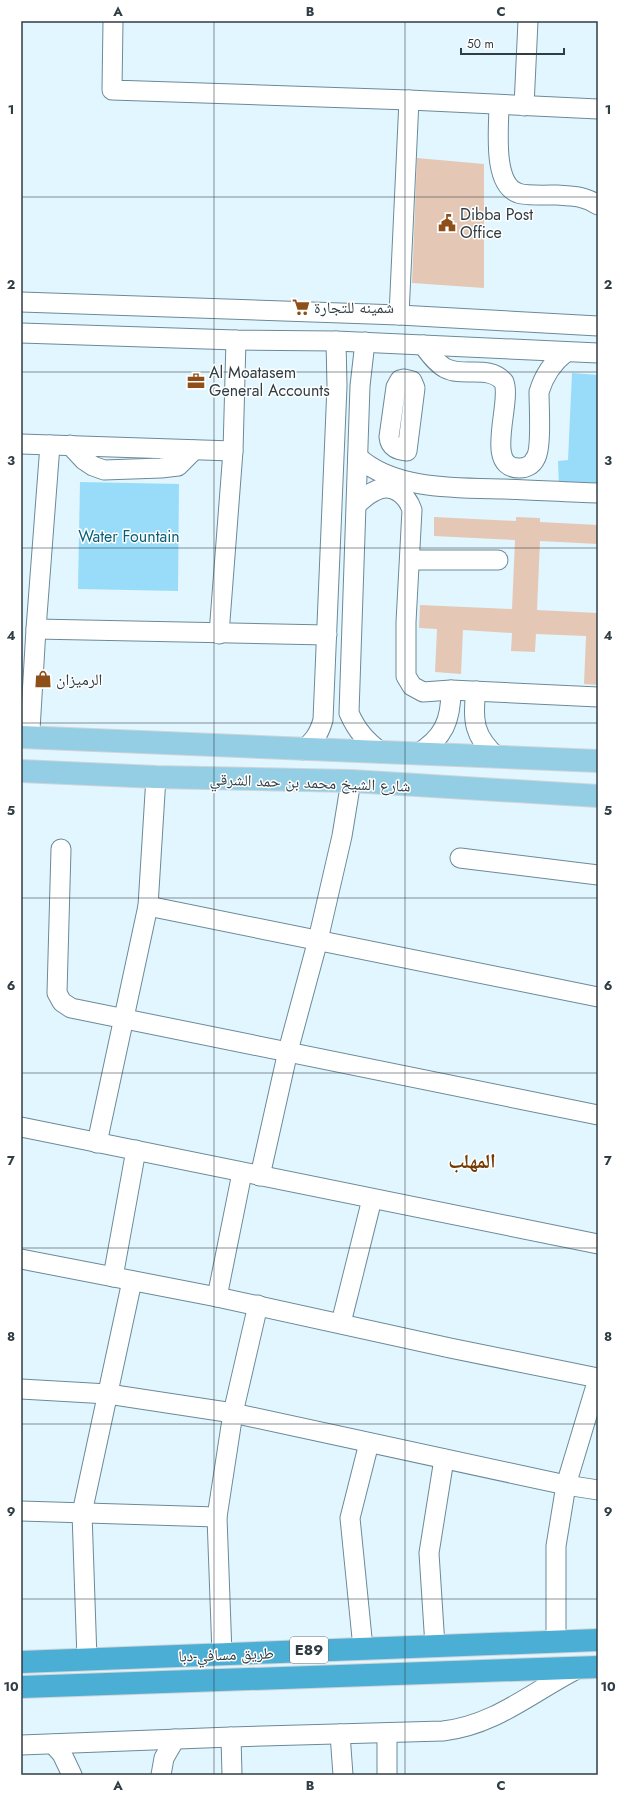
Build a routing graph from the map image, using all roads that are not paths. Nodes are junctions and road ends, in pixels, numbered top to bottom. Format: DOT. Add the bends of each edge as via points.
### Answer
graph roads {
  1 [pos="113,21"];
  2 [pos="528,21"];
  3 [pos="409,100"];
  4 [pos="499,105"];
  5 [pos="524,106"];
  6 [pos="598,109"];
  7 [pos="598,205"];
  8 [pos="21,302"];
  9 [pos="69,303"];
  10 [pos="399,316"];
  11 [pos="598,326"];
  12 [pos="21,332"];
  13 [pos="52,334"];
  14 [pos="236,340"];
  15 [pos="336,341"];
  16 [pos="365,342"];
  17 [pos="423,345"];
  18 [pos="566,352"];
  19 [pos="598,353"];
  20 [pos="337,386"];
  21 [pos="360,386"];
  22 [pos="21,444"];
  23 [pos="50,445"];
  24 [pos="233,451"];
  25 [pos="407,451"];
  26 [pos="358,457"];
  27 [pos="404,479"];
  28 [pos="434,487"];
  29 [pos="598,493"];
  30 [pos="357,504"];
  31 [pos="412,510"];
  32 [pos="410,560"];
  33 [pos="498,560"];
  34 [pos="36,629"];
  35 [pos="219,634"];
  36 [pos="328,635"];
  37 [pos="451,690"];
  38 [pos="476,691"];
  39 [pos="598,698"];
  40 [pos="324,701"];
  41 [pos="349,702"];
  42 [pos="24,732"];
  43 [pos="303,750"];
  44 [pos="382,753"];
  45 [pos="417,754"];
  46 [pos="497,757"];
  47 [pos="598,761"];
  48 [pos="21,771"];
  49 [pos="65,773"];
  50 [pos="156,777"];
  51 [pos="21,781"];
  52 [pos="351,781"];
  53 [pos="598,796"];
  54 [pos="61,849"];
  55 [pos="460,858"];
  56 [pos="598,875"];
  57 [pos="148,906"];
  58 [pos="318,940"];
  59 [pos="598,997"];
  60 [pos="124,1017"];
  61 [pos="288,1051"];
  62 [pos="598,1116"];
  63 [pos="21,1127"];
  64 [pos="97,1142"];
  65 [pos="136,1150"];
  66 [pos="251,1174"];
  67 [pos="372,1199"];
  68 [pos="598,1244"];
  69 [pos="21,1260"];
  70 [pos="113,1276"];
  71 [pos="132,1281"];
  72 [pos="217,1297"];
  73 [pos="258,1305"];
  74 [pos="341,1323"];
  75 [pos="598,1378"];
  76 [pos="21,1389"];
  77 [pos="108,1394"];
  78 [pos="232,1413"];
  79 [pos="369,1443"];
  80 [pos="444,1459"];
  81 [pos="566,1485"];
  82 [pos="598,1490"];
  83 [pos="21,1511"];
  84 [pos="82,1513"];
  85 [pos="217,1517"];
  86 [pos="598,1640"];
  87 [pos="556,1642"];
  88 [pos="435,1646"];
  89 [pos="363,1648"];
  90 [pos="222,1654"];
  91 [pos="87,1659"];
  92 [pos="21,1662"];
  93 [pos="589,1668"];
  94 [pos="21,1688"];
  95 [pos="387,1733"];
  96 [pos="340,1734"];
  97 [pos="231,1737"];
  98 [pos="175,1739"];
  99 [pos="53,1744"];
  100 [pos="21,1745"];
  101 [pos="72,1775"];
  102 [pos="161,1775"];
  103 [pos="232,1775"];
  104 [pos="343,1775"];
  105 [pos="387,1775"];
  1 -- 3 [label="street" via="112,90"];
  2 -- 5 [label="street"];
  3 -- 4 [label="street"];
  3 -- 10 [label="street"];
  4 -- 5 [label="street"];
  4 -- 7 [label="street" via="500,166 505,183 517,193 578,196 588,198"];
  5 -- 6 [label="street"];
  8 -- 9 [label="street"];
  9 -- 10 [label="street"];
  9 -- 13 [label="street" via="53,318"];
  10 -- 11 [label="street"];
  12 -- 13 [label="street"];
  13 -- 14 [label="street"];
  14 -- 15 [label="street"];
  14 -- 24 [label="street"];
  15 -- 16 [label="street"];
  15 -- 20 [label="street"];
  16 -- 17 [label="street"];
  16 -- 21 [label="street"];
  17 -- 18 [label="street"];
  17 -- 18 [label="street" via="446,369 493,373 500,376 507,396 500,453 507,463 518,468 529,465 537,456 539,392 551,365"];
  18 -- 19 [label="street"];
  20 -- 21 [label="street"];
  20 -- 36 [label="street"];
  21 -- 26 [label="street"];
  22 -- 23 [label="street"];
  23 -- 24 [label="street"];
  23 -- 34 [label="street"];
  24 -- 35 [label="street"];
  25 -- 27 [label="street"];
  26 -- 27 [label="street" via="372,469"];
  26 -- 30 [label="street"];
  27 -- 28 [label="street"];
  28 -- 29 [label="street"];
  28 -- 31 [label="street"];
  30 -- 31 [label="street" via="377,490 392,489 406,496"];
  30 -- 41 [label="street"];
  31 -- 32 [label="street"];
  32 -- 33 [label="street"];
  32 -- 37 [label="street" via="406,676 412,686 422,692"];
  34 -- 35 [label="street"];
  34 -- 42 [label="street"];
  35 -- 36 [label="street"];
  36 -- 40 [label="street"];
  37 -- 38 [label="street"];
  37 -- 45 [label="street" via="451,707 444,730 427,748"];
  38 -- 39 [label="street"];
  38 -- 46 [label="street" via="473,707 476,730 488,750"];
  40 -- 41 [label="street"];
  40 -- 43 [label="street" via="320,732"];
  41 -- 44 [label="street" via="349,713 356,729 367,742"];
  42 -- 43 [label="main road, شارع الشيخ محمد بن حمد الشرقي" via="70,739"];
  43 -- 44 [label="main road, شارع الشيخ محمد بن حمد الشرقي"];
  44 -- 45 [label="main road, شارع الشيخ محمد بن حمد الشرقي"];
  45 -- 46 [label="main road, شارع الشيخ محمد بن حمد الشرقي"];
  46 -- 47 [label="main road, شارع الشيخ محمد بن حمد الشرقي"];
  48 -- 49 [label="main road, شارع الشيخ محمد بن حمد الشرقي"];
  49 -- 50 [label="main road, شارع الشيخ محمد بن حمد الشرقي"];
  49 -- 51 [label="main road" via="40,781"];
  50 -- 52 [label="main road, شارع الشيخ محمد بن حمد الشرقي"];
  50 -- 57 [label="street"];
  52 -- 53 [label="main road, شارع الشيخ محمد بن حمد الشرقي"];
  52 -- 58 [label="street" via="342,836"];
  54 -- 60 [label="street" via="57,993 62,1002 71,1008"];
  55 -- 56 [label="street"];
  57 -- 58 [label="street"];
  57 -- 60 [label="street"];
  58 -- 59 [label="street"];
  58 -- 61 [label="street"];
  60 -- 61 [label="street"];
  60 -- 64 [label="street"];
  61 -- 62 [label="street"];
  61 -- 66 [label="street"];
  63 -- 64 [label="street"];
  64 -- 65 [label="street"];
  65 -- 66 [label="street"];
  65 -- 70 [label="street"];
  66 -- 67 [label="street"];
  66 -- 72 [label="street"];
  67 -- 68 [label="street"];
  67 -- 74 [label="street"];
  69 -- 70 [label="street"];
  70 -- 71 [label="street"];
  71 -- 72 [label="street"];
  71 -- 77 [label="street"];
  72 -- 73 [label="street"];
  73 -- 74 [label="street"];
  73 -- 78 [label="street"];
  74 -- 75 [label="street"];
  75 -- 81 [label="street"];
  76 -- 77 [label="street"];
  77 -- 78 [label="street"];
  77 -- 84 [label="street"];
  78 -- 79 [label="street"];
  78 -- 85 [label="street"];
  79 -- 80 [label="street"];
  79 -- 89 [label="street" via="350,1518"];
  80 -- 81 [label="street"];
  80 -- 88 [label="street" via="429,1553"];
  81 -- 82 [label="street"];
  81 -- 87 [label="street" via="556,1546"];
  83 -- 84 [label="street"];
  84 -- 85 [label="street"];
  84 -- 91 [label="street"];
  85 -- 90 [label="street"];
  86 -- 87 [label="highway, طريق مسافي-دبا / E89"];
  87 -- 88 [label="highway, طريق مسافي-دبا / E89"];
  88 -- 89 [label="highway, طريق مسافي-دبا / E89"];
  89 -- 90 [label="highway, طريق مسافي-دبا / E89"];
  90 -- 91 [label="highway, طريق مسافي-دبا / E89"];
  91 -- 92 [label="highway, طريق مسافي-دبا / E89"];
  93 -- 94 [label="highway, طريق مسافي-دبا / E89"];
  93 -- 95 [label="street" via="558,1678 501,1713 473,1726 443,1731"];
  95 -- 96 [label="street"];
  95 -- 105 [label="street"];
  96 -- 97 [label="street"];
  96 -- 104 [label="street"];
  97 -- 98 [label="street"];
  97 -- 103 [label="street"];
  98 -- 99 [label="street"];
  98 -- 102 [label="street" via="164,1758"];
  99 -- 100 [label="street"];
  99 -- 101 [label="street" via="62,1754"];
}
